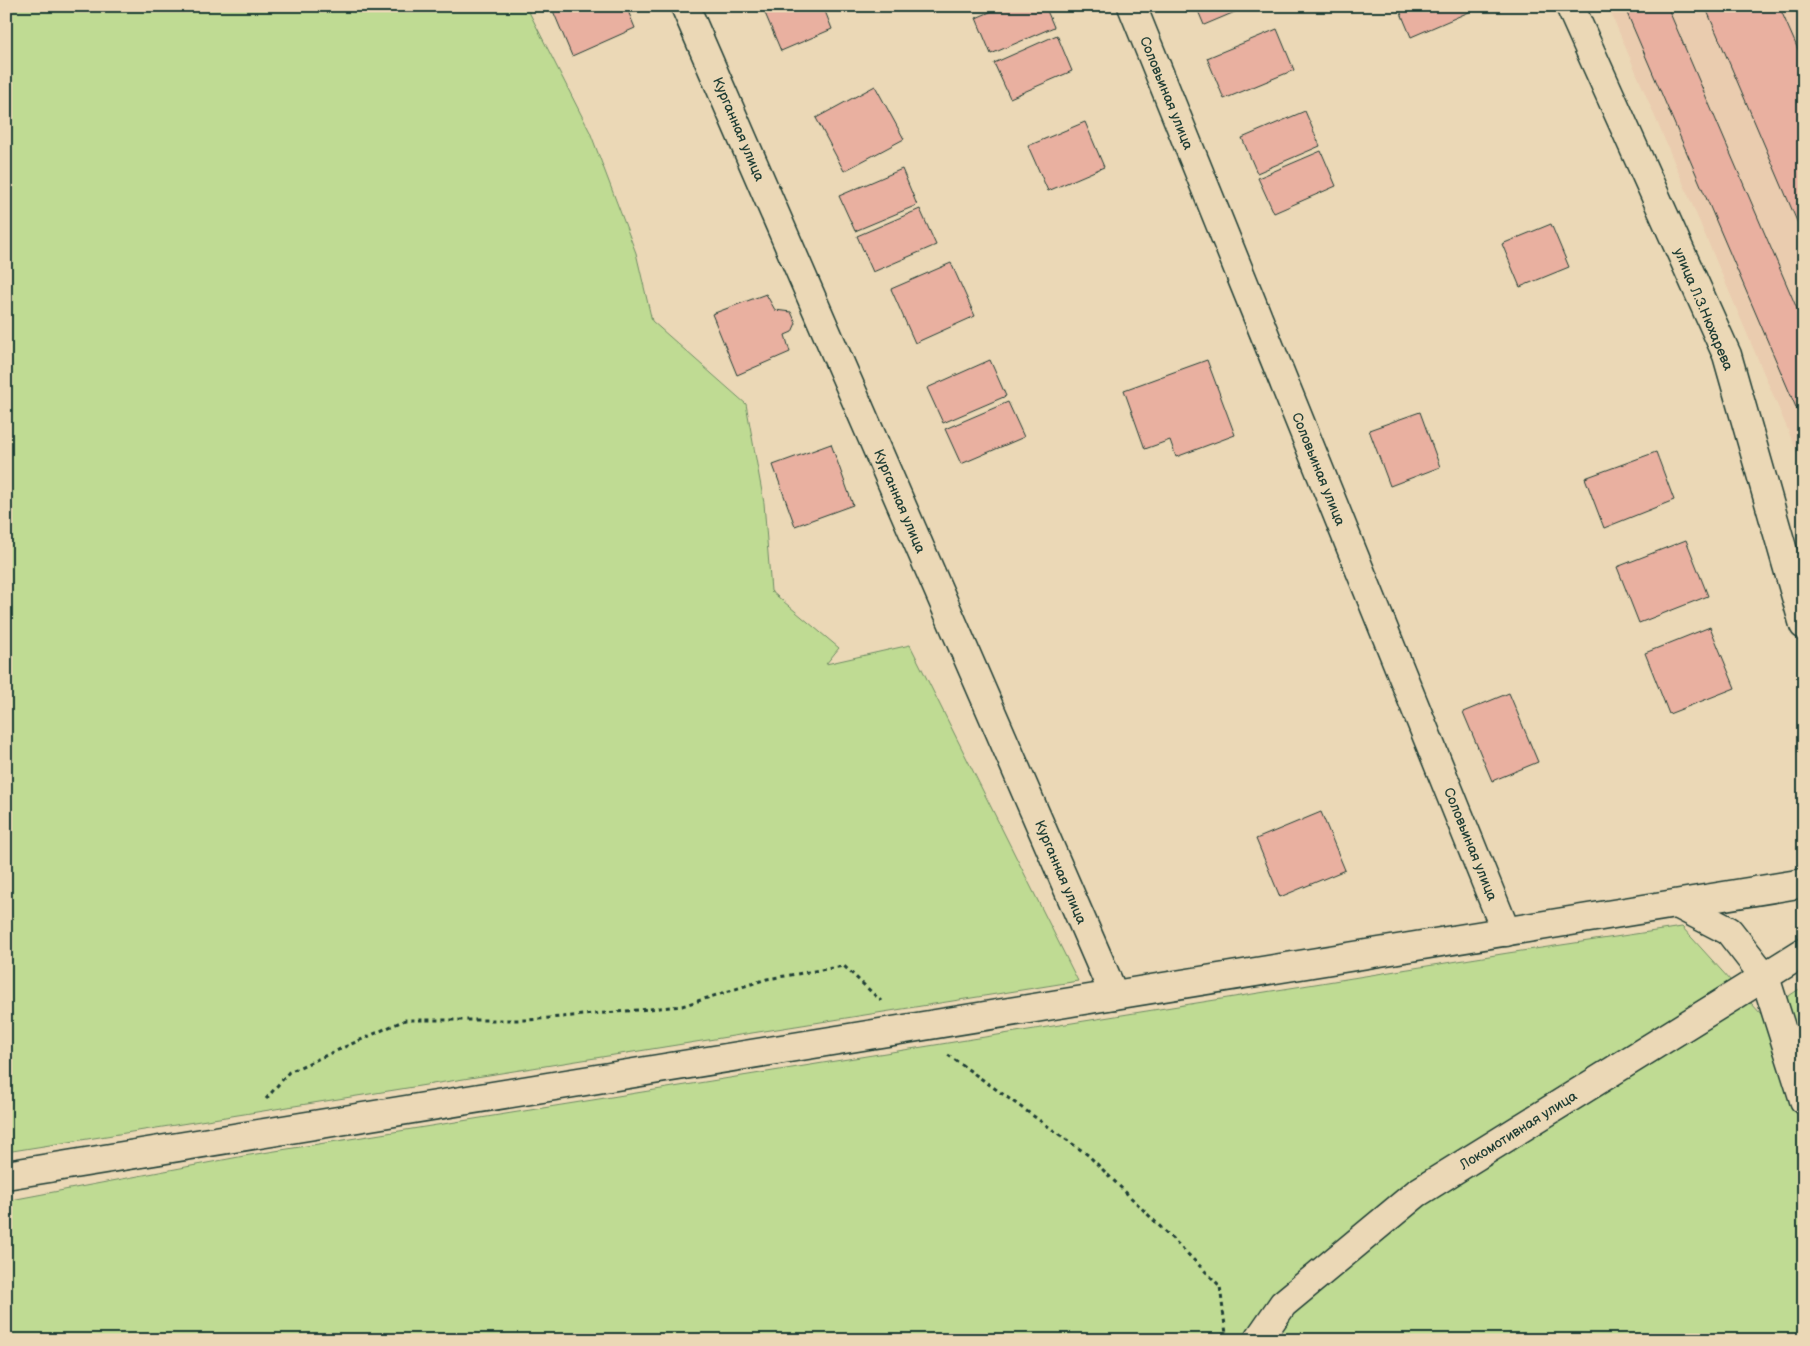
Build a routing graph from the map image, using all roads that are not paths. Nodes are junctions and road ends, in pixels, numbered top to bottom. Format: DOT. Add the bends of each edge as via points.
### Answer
graph roads {
  1 [pos="685,6"];
  2 [pos="1132,6"];
  3 [pos="1570,6"];
  4 [pos="1804,625"];
  5 [pos="1804,883"];
  6 [pos="1676,904"];
  7 [pos="1506,932"];
  8 [pos="1804,952"];
  9 [pos="1765,977"];
  10 [pos="1114,995"];
  11 [pos="1804,1100"];
  12 [pos="6,1175"];
  13 [pos="1258,1340"];
  1 -- 10 [label="street, Курганная улица"];
  2 -- 7 [label="street, Соловьиная улица"];
  3 -- 4 [label="street, улица Л.З.Нюхарева" via="1727,355"];
  5 -- 6 [label="street"];
  6 -- 7 [label="street"];
  6 -- 9 [label="street" via="1729,931"];
  7 -- 10 [label="street"];
  8 -- 9 [label="street, Локомотивная улица"];
  9 -- 11 [label="street"];
  9 -- 13 [label="street, Локомотивная улица" via="1417,1193 1283,1304"];
  10 -- 12 [label="street"];
}
